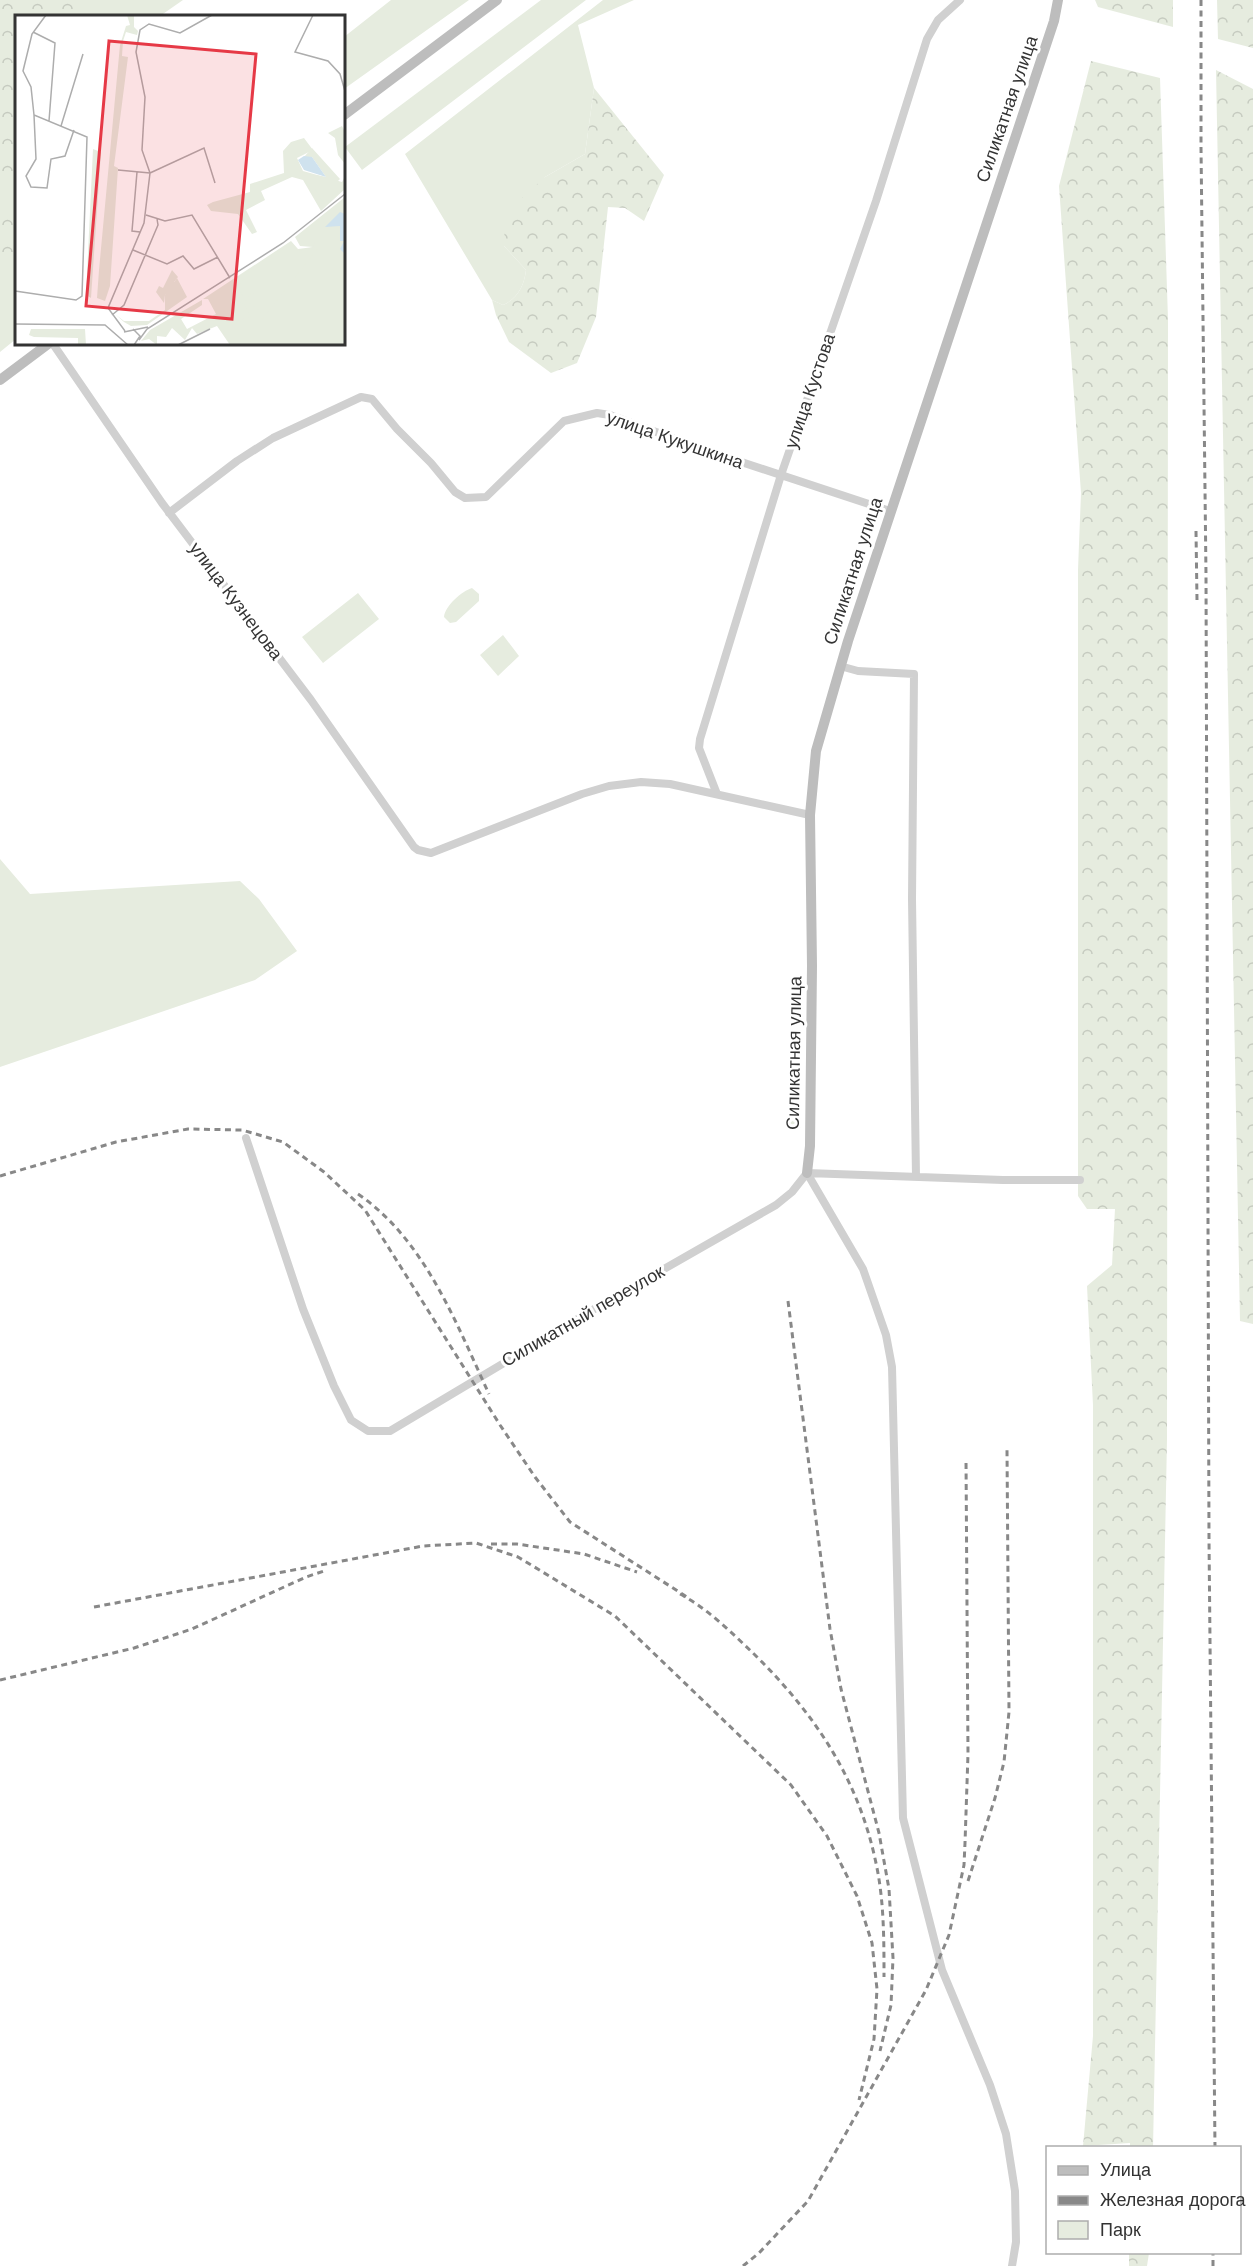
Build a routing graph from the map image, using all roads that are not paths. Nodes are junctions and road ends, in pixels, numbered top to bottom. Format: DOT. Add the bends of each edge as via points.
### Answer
graph roads {
  1 [pos="497,0"];
  2 [pos="960,0"];
  3 [pos="1058,0"];
  4 [pos="345,114"];
  5 [pos="47,345"];
  6 [pos="54,345"];
  7 [pos="0,380"];
  8 [pos="782,476"];
  9 [pos="890,512"];
  10 [pos="169,513"];
  11 [pos="840,666"];
  12 [pos="717,794"];
  13 [pos="810,815"];
  14 [pos="246,1138"];
  15 [pos="807,1173"];
  16 [pos="916,1177"];
  17 [pos="1080,1180"];
  18 [pos="1012,2266"];
  1 -- 4 [label="street"];
  2 -- 8 [label="street, улица Кустова" via="938,20 927,39"];
  3 -- 9 [label="street, Силикатная улица"];
  5 -- 7 [label="street"];
  6 -- 10 [label="street, улица Кузнецова"];
  8 -- 9 [label="street, улица Кукушкина"];
  8 -- 10 [label="street, улица Кукушкина" via="597,413 564,421 486,497 465,498 455,492 372,399 361,397 273,438"];
  8 -- 12 [label="street, улица Кустова" via="700,739 699,748"];
  9 -- 11 [label="street, Силикатная улица"];
  10 -- 12 [label="street, улица Кузнецова" via="311,700 414,847 424,852 438,851 609,786 669,784"];
  11 -- 13 [label="street, Силикатная улица" via="816,751"];
  11 -- 16 [label="street" via="858,671 914,674"];
  12 -- 13 [label="street"];
  13 -- 15 [label="street, Силикатная улица" via="812,966"];
  14 -- 15 [label="street, Силикатный переулок" via="303,1309 334,1386 351,1420 368,1431 390,1431 776,1204"];
  15 -- 16 [label="street"];
  15 -- 18 [label="street" via="863,1269 886,1335 892,1367 903,1818 942,1970 1006,2134 1016,2191"];
  16 -- 17 [label="street"];
}
